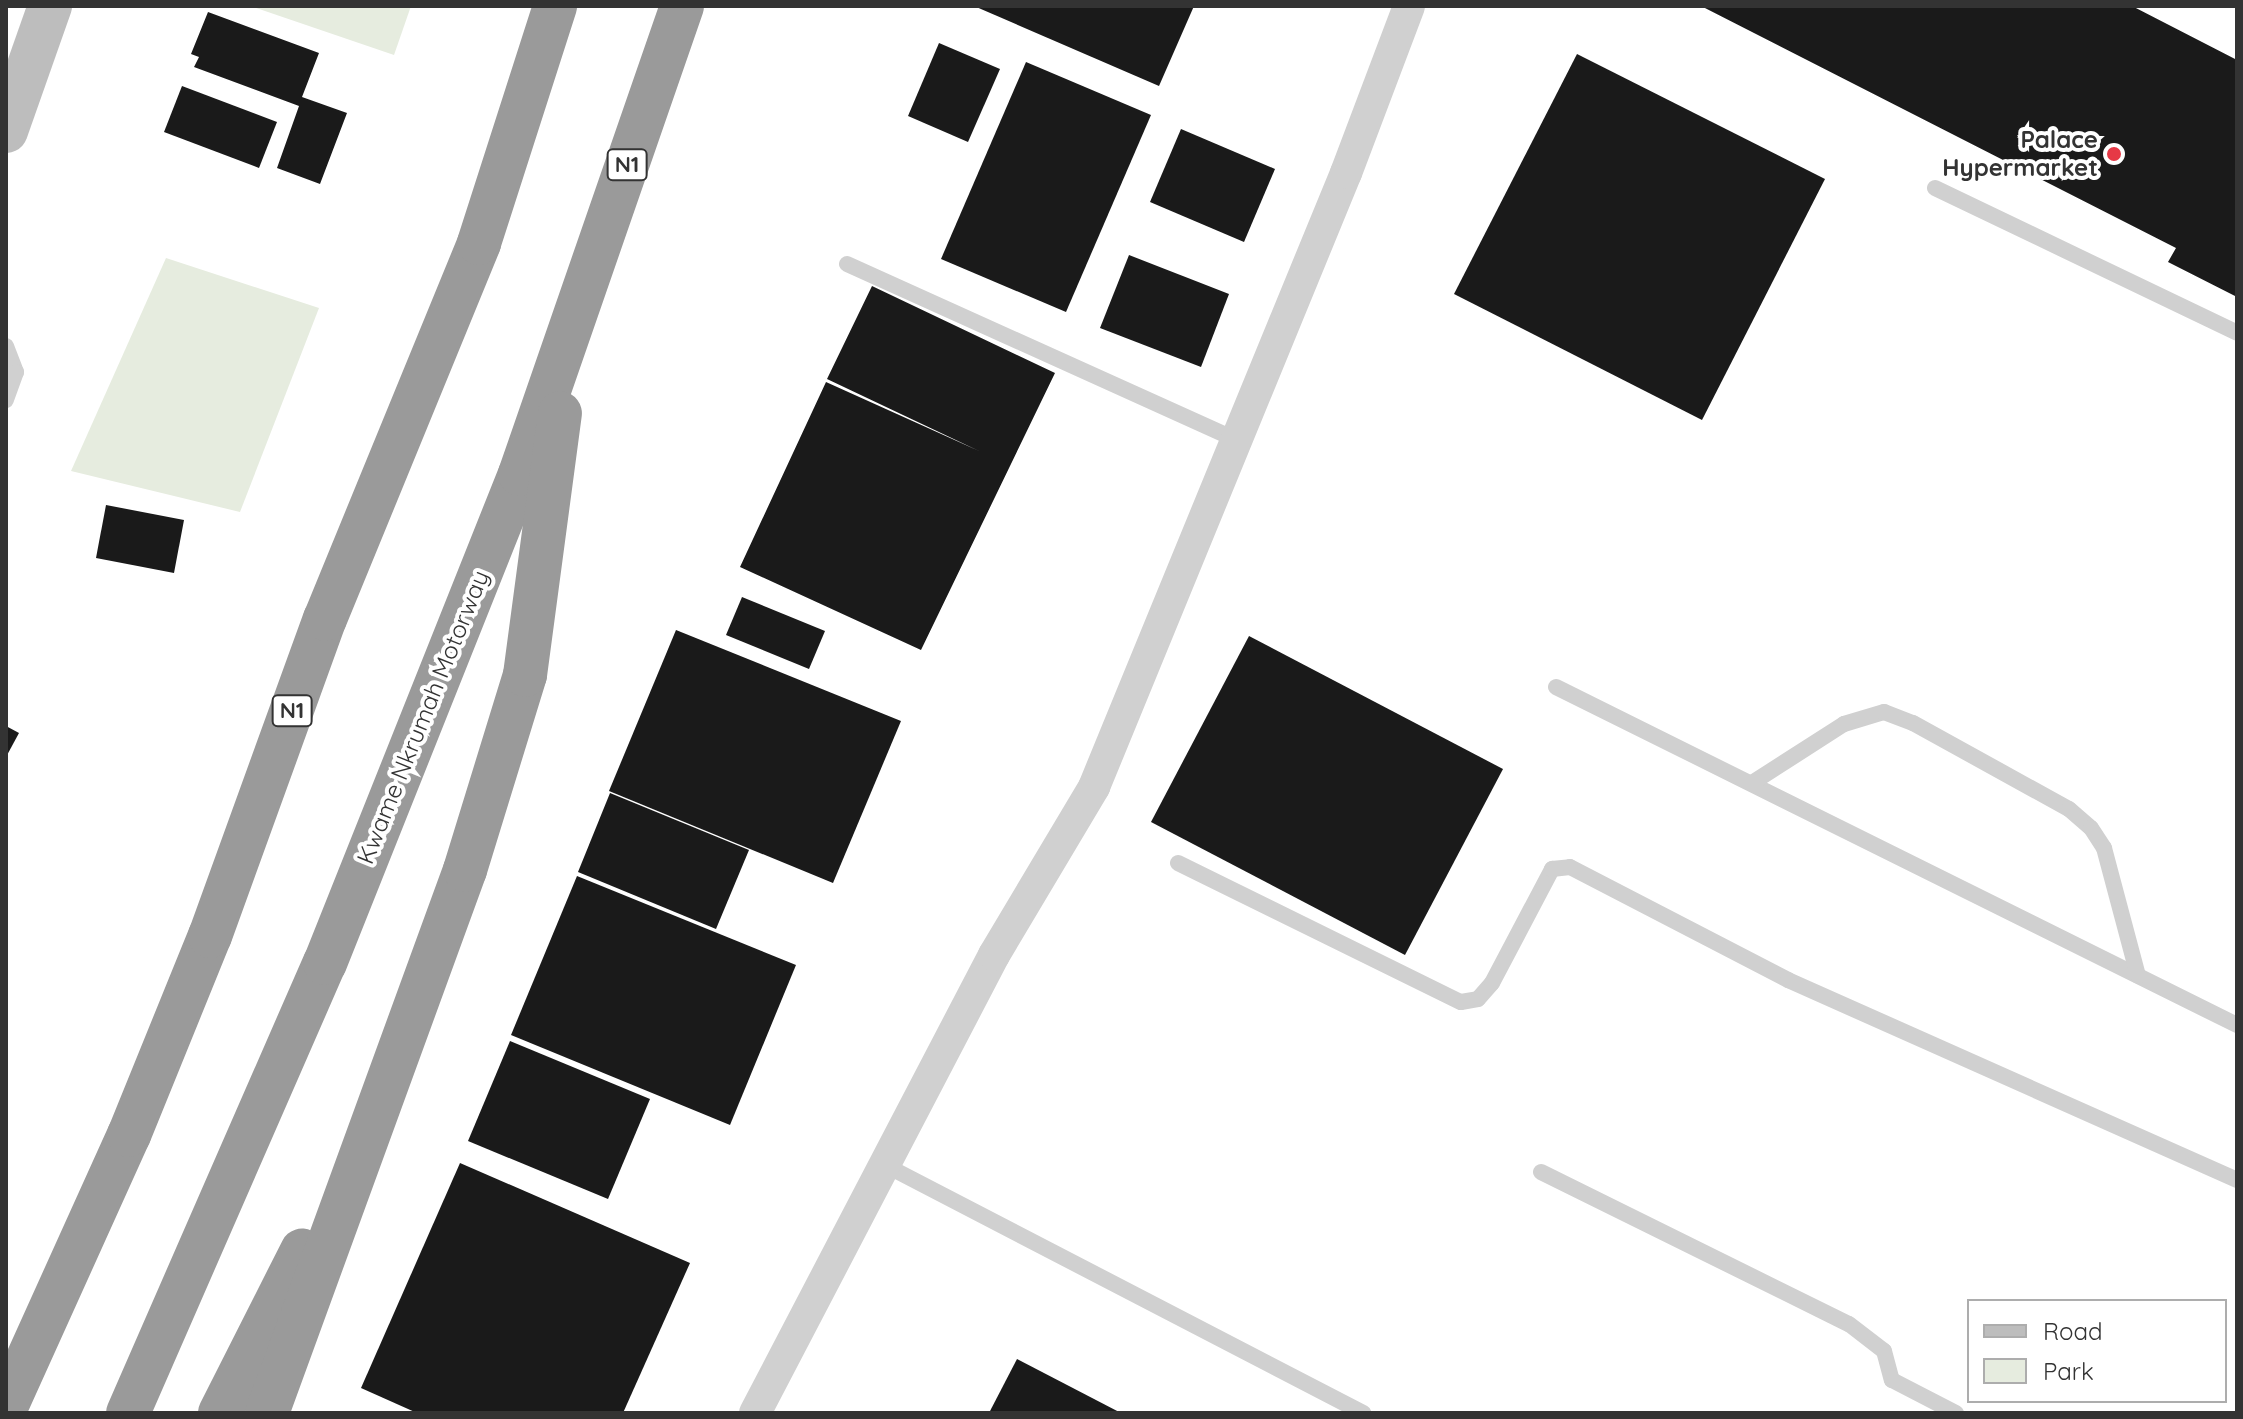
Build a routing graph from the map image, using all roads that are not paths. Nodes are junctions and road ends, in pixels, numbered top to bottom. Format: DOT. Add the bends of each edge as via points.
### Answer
graph roads {
  1 [pos="50,6"];
  2 [pos="555,6"];
  3 [pos="682,6"];
  4 [pos="1409,6"];
  5 [pos="6,131"];
  6 [pos="1935,188"];
  7 [pos="847,264"];
  8 [pos="572,324"];
  9 [pos="2237,333"];
  10 [pos="6,346"];
  11 [pos="6,400"];
  12 [pos="1237,440"];
  13 [pos="1556,687"];
  14 [pos="1752,783"];
  15 [pos="1178,863"];
  16 [pos="2138,976"];
  17 [pos="2237,1025"];
  18 [pos="399,1056"];
  19 [pos="885,1165"];
  20 [pos="1541,1172"];
  21 [pos="2237,1180"];
  22 [pos="6,1407"];
  23 [pos="128,1413"];
  24 [pos="220,1413"];
  25 [pos="267,1413"];
  26 [pos="755,1413"];
  27 [pos="1363,1413"];
  28 [pos="1956,1413"];
  1 -- 5 [label="main road"];
  2 -- 22 [label="highway, N1" via="479,243 325,619 210,936 129,1135"];
  3 -- 8 [label="highway, Kwame Nkrumah Motorway / N1"];
  4 -- 12 [label="street"];
  6 -- 9 [label="lane"];
  7 -- 12 [label="lane"];
  8 -- 18 [label="highway" via="525,675 465,870"];
  8 -- 23 [label="highway, Kwame Nkrumah Motorway / N1" via="520,474 325,963"];
  10 -- 11 [label="lane" via="14,355 16,372"];
  12 -- 19 [label="street" via="1094,787 994,955"];
  13 -- 14 [label="lane"];
  14 -- 16 [label="lane"];
  14 -- 16 [label="lane" via="1844,724 1884,712 1913,723 2069,809 2091,828 2104,848"];
  15 -- 21 [label="lane" via="1461,1002 1478,999 1492,983 1552,869 1570,867 1788,980"];
  16 -- 17 [label="lane"];
  18 -- 24 [label="highway"];
  18 -- 25 [label="highway"];
  19 -- 26 [label="street"];
  19 -- 27 [label="lane"];
  20 -- 28 [label="lane" via="1849,1324 1884,1351 1892,1380"];
}
